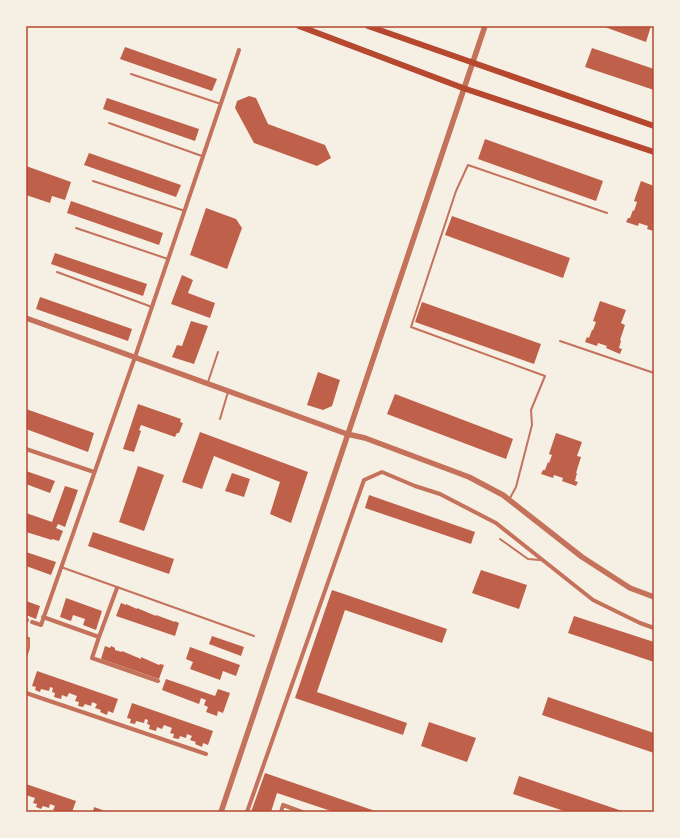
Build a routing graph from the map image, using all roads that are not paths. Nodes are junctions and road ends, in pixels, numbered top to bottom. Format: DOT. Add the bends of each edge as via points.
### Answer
graph roads {
  1 [pos="299,26"];
  2 [pos="368,26"];
  3 [pos="485,26"];
  4 [pos="240,50"];
  5 [pos="472,63"];
  6 [pos="131,74"];
  7 [pos="463,88"];
  8 [pos="221,104"];
  9 [pos="109,123"];
  10 [pos="654,126"];
  11 [pos="654,152"];
  12 [pos="203,157"];
  13 [pos="93,181"];
  14 [pos="185,211"];
  15 [pos="607,213"];
  16 [pos="76,228"];
  17 [pos="168,259"];
  18 [pos="58,272"];
  19 [pos="152,307"];
  20 [pos="26,318"];
  21 [pos="560,340"];
  22 [pos="218,352"];
  23 [pos="135,356"];
  24 [pos="654,373"];
  25 [pos="207,383"];
  26 [pos="229,391"];
  27 [pos="220,419"];
  28 [pos="347,434"];
  29 [pos="26,449"];
  30 [pos="94,472"];
  31 [pos="509,500"];
  32 [pos="500,539"];
  33 [pos="542,560"];
  34 [pos="61,567"];
  35 [pos="117,588"];
  36 [pos="654,597"];
  37 [pos="43,617"];
  38 [pos="32,622"];
  39 [pos="654,628"];
  40 [pos="254,636"];
  41 [pos="99,637"];
  42 [pos="26,638"];
  43 [pos="26,657"];
  44 [pos="158,682"];
  45 [pos="26,693"];
  46 [pos="206,754"];
  47 [pos="221,812"];
  48 [pos="247,812"];
  49 [pos="281,812"];
  50 [pos="302,812"];
  1 -- 7 [label="main road"];
  2 -- 5 [label="main road"];
  3 -- 5 [label="street"];
  4 -- 8 [label="street"];
  5 -- 7 [label="street"];
  5 -- 10 [label="main road"];
  6 -- 8 [label="lane"];
  7 -- 11 [label="main road"];
  7 -- 28 [label="street"];
  8 -- 12 [label="street"];
  9 -- 12 [label="lane"];
  12 -- 14 [label="street"];
  13 -- 14 [label="lane"];
  14 -- 17 [label="street"];
  15 -- 31 [label="lane" via="468,165 456,191 412,327 544,376 531,410 532,425 516,487"];
  16 -- 17 [label="lane"];
  17 -- 19 [label="street"];
  18 -- 19 [label="lane"];
  19 -- 23 [label="street"];
  20 -- 23 [label="street"];
  21 -- 24 [label="lane"];
  22 -- 25 [label="lane"];
  23 -- 25 [label="street"];
  23 -- 30 [label="street"];
  25 -- 26 [label="street"];
  26 -- 27 [label="lane"];
  26 -- 28 [label="street"];
  28 -- 31 [label="street" via="365,438 469,477"];
  28 -- 47 [label="street"];
  29 -- 30 [label="street"];
  30 -- 34 [label="street"];
  31 -- 36 [label="street" via="582,557 630,588"];
  32 -- 33 [label="lane" via="528,559"];
  33 -- 39 [label="street" via="593,600"];
  33 -- 48 [label="street" via="496,523 440,494 382,472 364,480"];
  34 -- 35 [label="lane"];
  34 -- 37 [label="street"];
  35 -- 40 [label="lane"];
  35 -- 41 [label="street"];
  37 -- 38 [label="street" via="41,625"];
  37 -- 41 [label="street"];
  41 -- 44 [label="street" via="92,658"];
  42 -- 43 [label="lane" via="29,648"];
  45 -- 46 [label="street"];
  49 -- 50 [label="street" via="283,805"];
}
